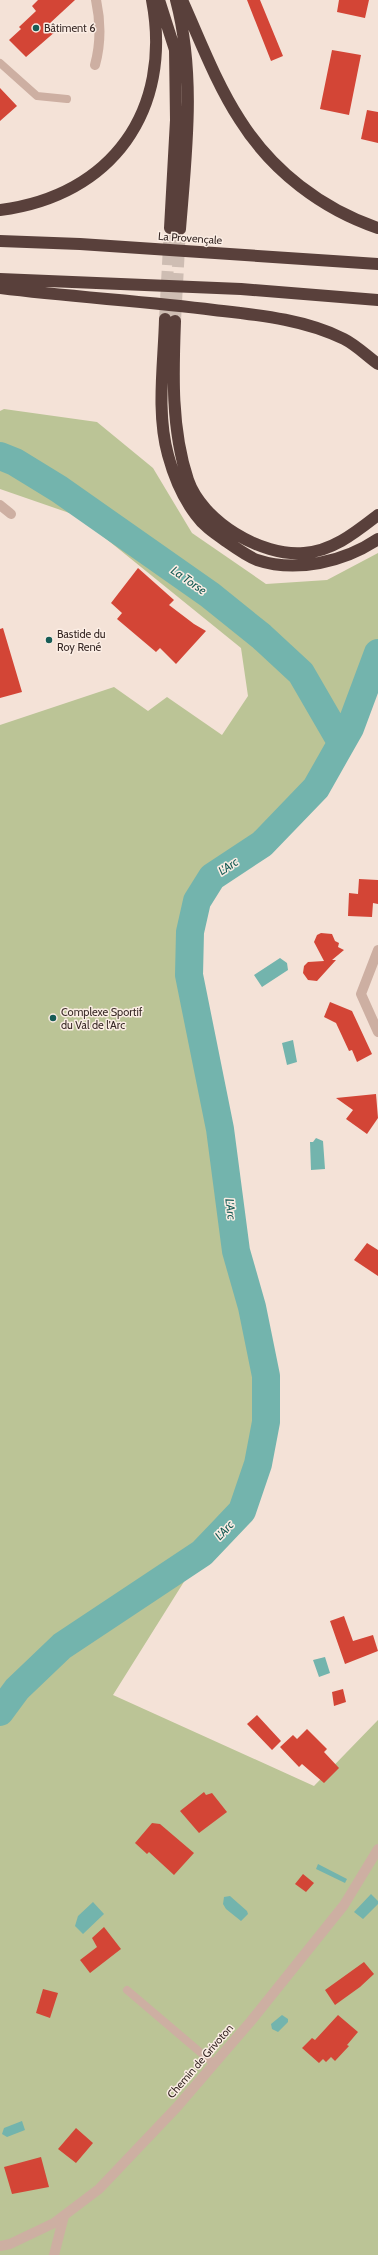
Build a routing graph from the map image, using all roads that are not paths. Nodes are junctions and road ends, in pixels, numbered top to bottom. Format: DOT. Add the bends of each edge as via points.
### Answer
graph roads {
  1 [pos="96,0"];
  2 [pos="152,0"];
  3 [pos="159,0"];
  4 [pos="176,0"];
  5 [pos="182,0"];
  6 [pos="0,63"];
  7 [pos="95,65"];
  8 [pos="67,100"];
  9 [pos="0,210"];
  10 [pos="378,228"];
  11 [pos="0,241"];
  12 [pos="378,264"];
  13 [pos="0,279"];
  14 [pos="0,288"];
  15 [pos="378,300"];
  16 [pos="378,364"];
  17 [pos="0,505"];
  18 [pos="11,514"];
  19 [pos="378,515"];
  20 [pos="378,539"];
  21 [pos="378,950"];
  22 [pos="378,1032"];
  23 [pos="378,1849"];
  24 [pos="127,1990"];
  25 [pos="214,2064"];
  26 [pos="64,2216"];
  27 [pos="0,2246"];
  28 [pos="54,2255"];
  1 -- 7 [label="street" via="100,18 100,46"];
  2 -- 9 [label="highway" via="156,61 145,107 136,128 102,168 74,188 24,207"];
  3 -- 4 [label="highway" via="175,50 175,229 188,126 186,51"];
  5 -- 10 [label="highway" via="239,120 263,152 298,186 330,208"];
  6 -- 8 [label="lane" via="37,96"];
  11 -- 12 [label="highway, La Provençale"];
  13 -- 15 [label="highway" via="241,289"];
  14 -- 16 [label="highway" via="60,296 194,307 301,324 345,339"];
  17 -- 18 [label="street"];
  19 -- 20 [label="highway" via="333,546 304,553 273,550 224,527 202,503 188,481 180,449 173,385 170,320 163,418 168,454 179,489 196,516 210,530 256,560 283,564 305,565 335,560"];
  21 -- 22 [label="street" via="361,994"];
  23 -- 25 [label="street, Chemin de Grivoton" via="344,1905"];
  24 -- 25 [label="lane"];
  25 -- 26 [label="street, Chemin de Grivoton" via="99,2189"];
  26 -- 27 [label="street, Chemin de Grivoton" via="10,2244"];
  26 -- 28 [label="street"];
}
